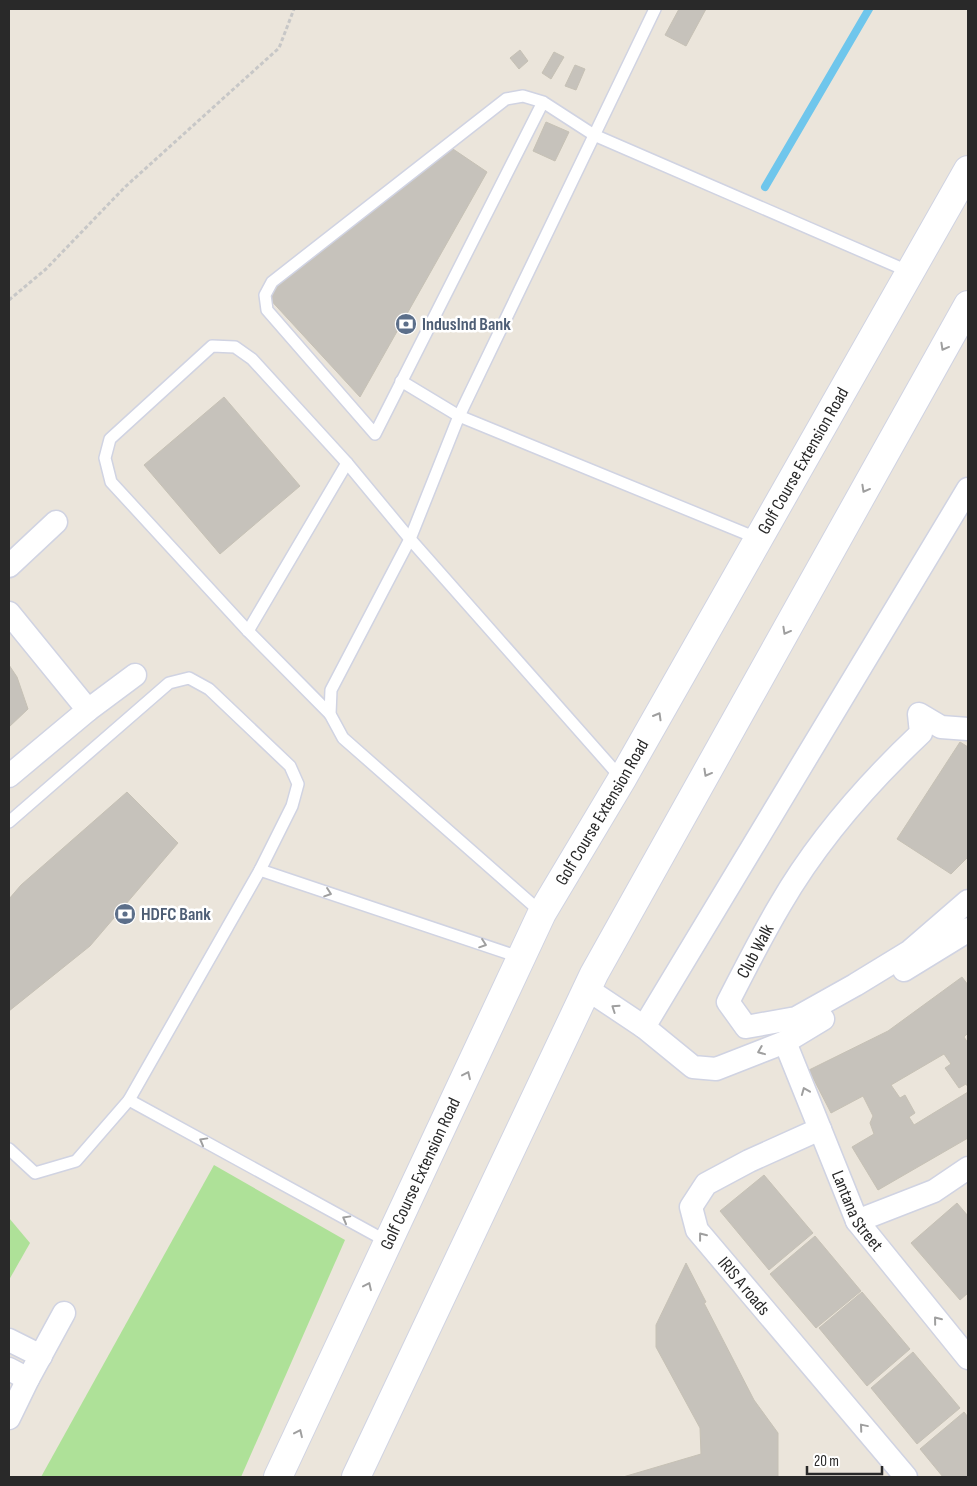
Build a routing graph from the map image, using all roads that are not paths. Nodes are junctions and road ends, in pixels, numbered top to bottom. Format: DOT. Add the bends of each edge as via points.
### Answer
graph roads {
  1 [pos="655,9"];
  2 [pos="543,102"];
  3 [pos="594,135"];
  4 [pos="968,170"];
  5 [pos="911,273"];
  6 [pos="968,305"];
  7 [pos="401,382"];
  8 [pos="459,416"];
  9 [pos="347,463"];
  10 [pos="968,489"];
  11 [pos="56,522"];
  12 [pos="410,539"];
  13 [pos="759,539"];
  14 [pos="9,566"];
  15 [pos="9,613"];
  16 [pos="248,632"];
  17 [pos="135,674"];
  18 [pos="88,710"];
  19 [pos="330,714"];
  20 [pos="968,729"];
  21 [pos="9,776"];
  22 [pos="622,779"];
  23 [pos="9,822"];
  24 [pos="260,870"];
  25 [pos="968,901"];
  26 [pos="542,913"];
  27 [pos="966,936"];
  28 [pos="522,958"];
  29 [pos="587,989"];
  30 [pos="644,1027"];
  31 [pos="785,1042"];
  32 [pos="129,1100"];
  33 [pos="820,1129"];
  34 [pos="9,1149"];
  35 [pos="968,1168"];
  36 [pos="857,1221"];
  37 [pos="388,1242"];
  38 [pos="64,1313"];
  39 [pos="9,1340"];
  40 [pos="41,1356"];
  41 [pos="968,1358"];
  42 [pos="18,1374"];
  43 [pos="12,1404"];
  44 [pos="278,1477"];
  45 [pos="356,1477"];
  46 [pos="906,1477"];
  1 -- 3 [label="lane"];
  2 -- 3 [label="lane"];
  2 -- 7 [label="lane"];
  2 -- 7 [label="lane" via="523,96 506,99 272,282 264,296 267,310 374,434"];
  3 -- 5 [label="lane"];
  3 -- 8 [label="lane"];
  4 -- 5 [label="main road, Golf Course Extension Road"];
  5 -- 13 [label="main road, Golf Course Extension Road"];
  6 -- 29 [label="main road, one-way"];
  7 -- 8 [label="lane"];
  8 -- 12 [label="lane"];
  8 -- 13 [label="lane"];
  9 -- 12 [label="lane"];
  9 -- 16 [label="lane"];
  9 -- 16 [label="lane" via="252,359 235,347 212,346 110,438 105,458 111,482"];
  10 -- 30 [label="street"];
  11 -- 14 [label="street"];
  12 -- 19 [label="lane" via="331,690"];
  12 -- 22 [label="lane"];
  22 -- 13 [label="main road, Golf Course Extension Road, one-way"];
  15 -- 18 [label="street"];
  16 -- 19 [label="lane"];
  17 -- 18 [label="street"];
  18 -- 21 [label="street"];
  19 -- 26 [label="lane" via="343,738"];
  20 -- 25 [label="street, Club Walk" via="941,727 919,714 921,733 889,763 826,836 781,903 728,1002 746,1027 796,1018 909,952"];
  22 -- 26 [label="main road, Golf Course Extension Road"];
  23 -- 24 [label="lane" via="169,683 190,678 209,689 290,766 298,784 292,806"];
  24 -- 28 [label="lane, one-way"];
  24 -- 32 [label="lane"];
  26 -- 28 [label="main road, Golf Course Extension Road"];
  27 -- 31 [label="street"];
  37 -- 28 [label="main road, Golf Course Extension Road, one-way"];
  30 -- 29 [label="street, one-way"];
  29 -- 45 [label="main road"];
  31 -- 30 [label="street, one-way" via="716,1069 693,1067"];
  33 -- 31 [label="street, Lantana Street, one-way"];
  32 -- 34 [label="lane" via="76,1161 35,1173"];
  37 -- 32 [label="lane, one-way"];
  33 -- 36 [label="street, Lantana Street"];
  46 -- 33 [label="street, IRIS A roads, one-way" via="697,1230 691,1207 706,1184"];
  35 -- 36 [label="street" via="934,1191"];
  41 -- 36 [label="street, Lantana Street, one-way"];
  44 -- 37 [label="main road, Golf Course Extension Road, one-way"];
  38 -- 40 [label="street"];
  39 -- 40 [label="street"];
  40 -- 42 [label="street"];
  42 -- 43 [label="street"];
}
